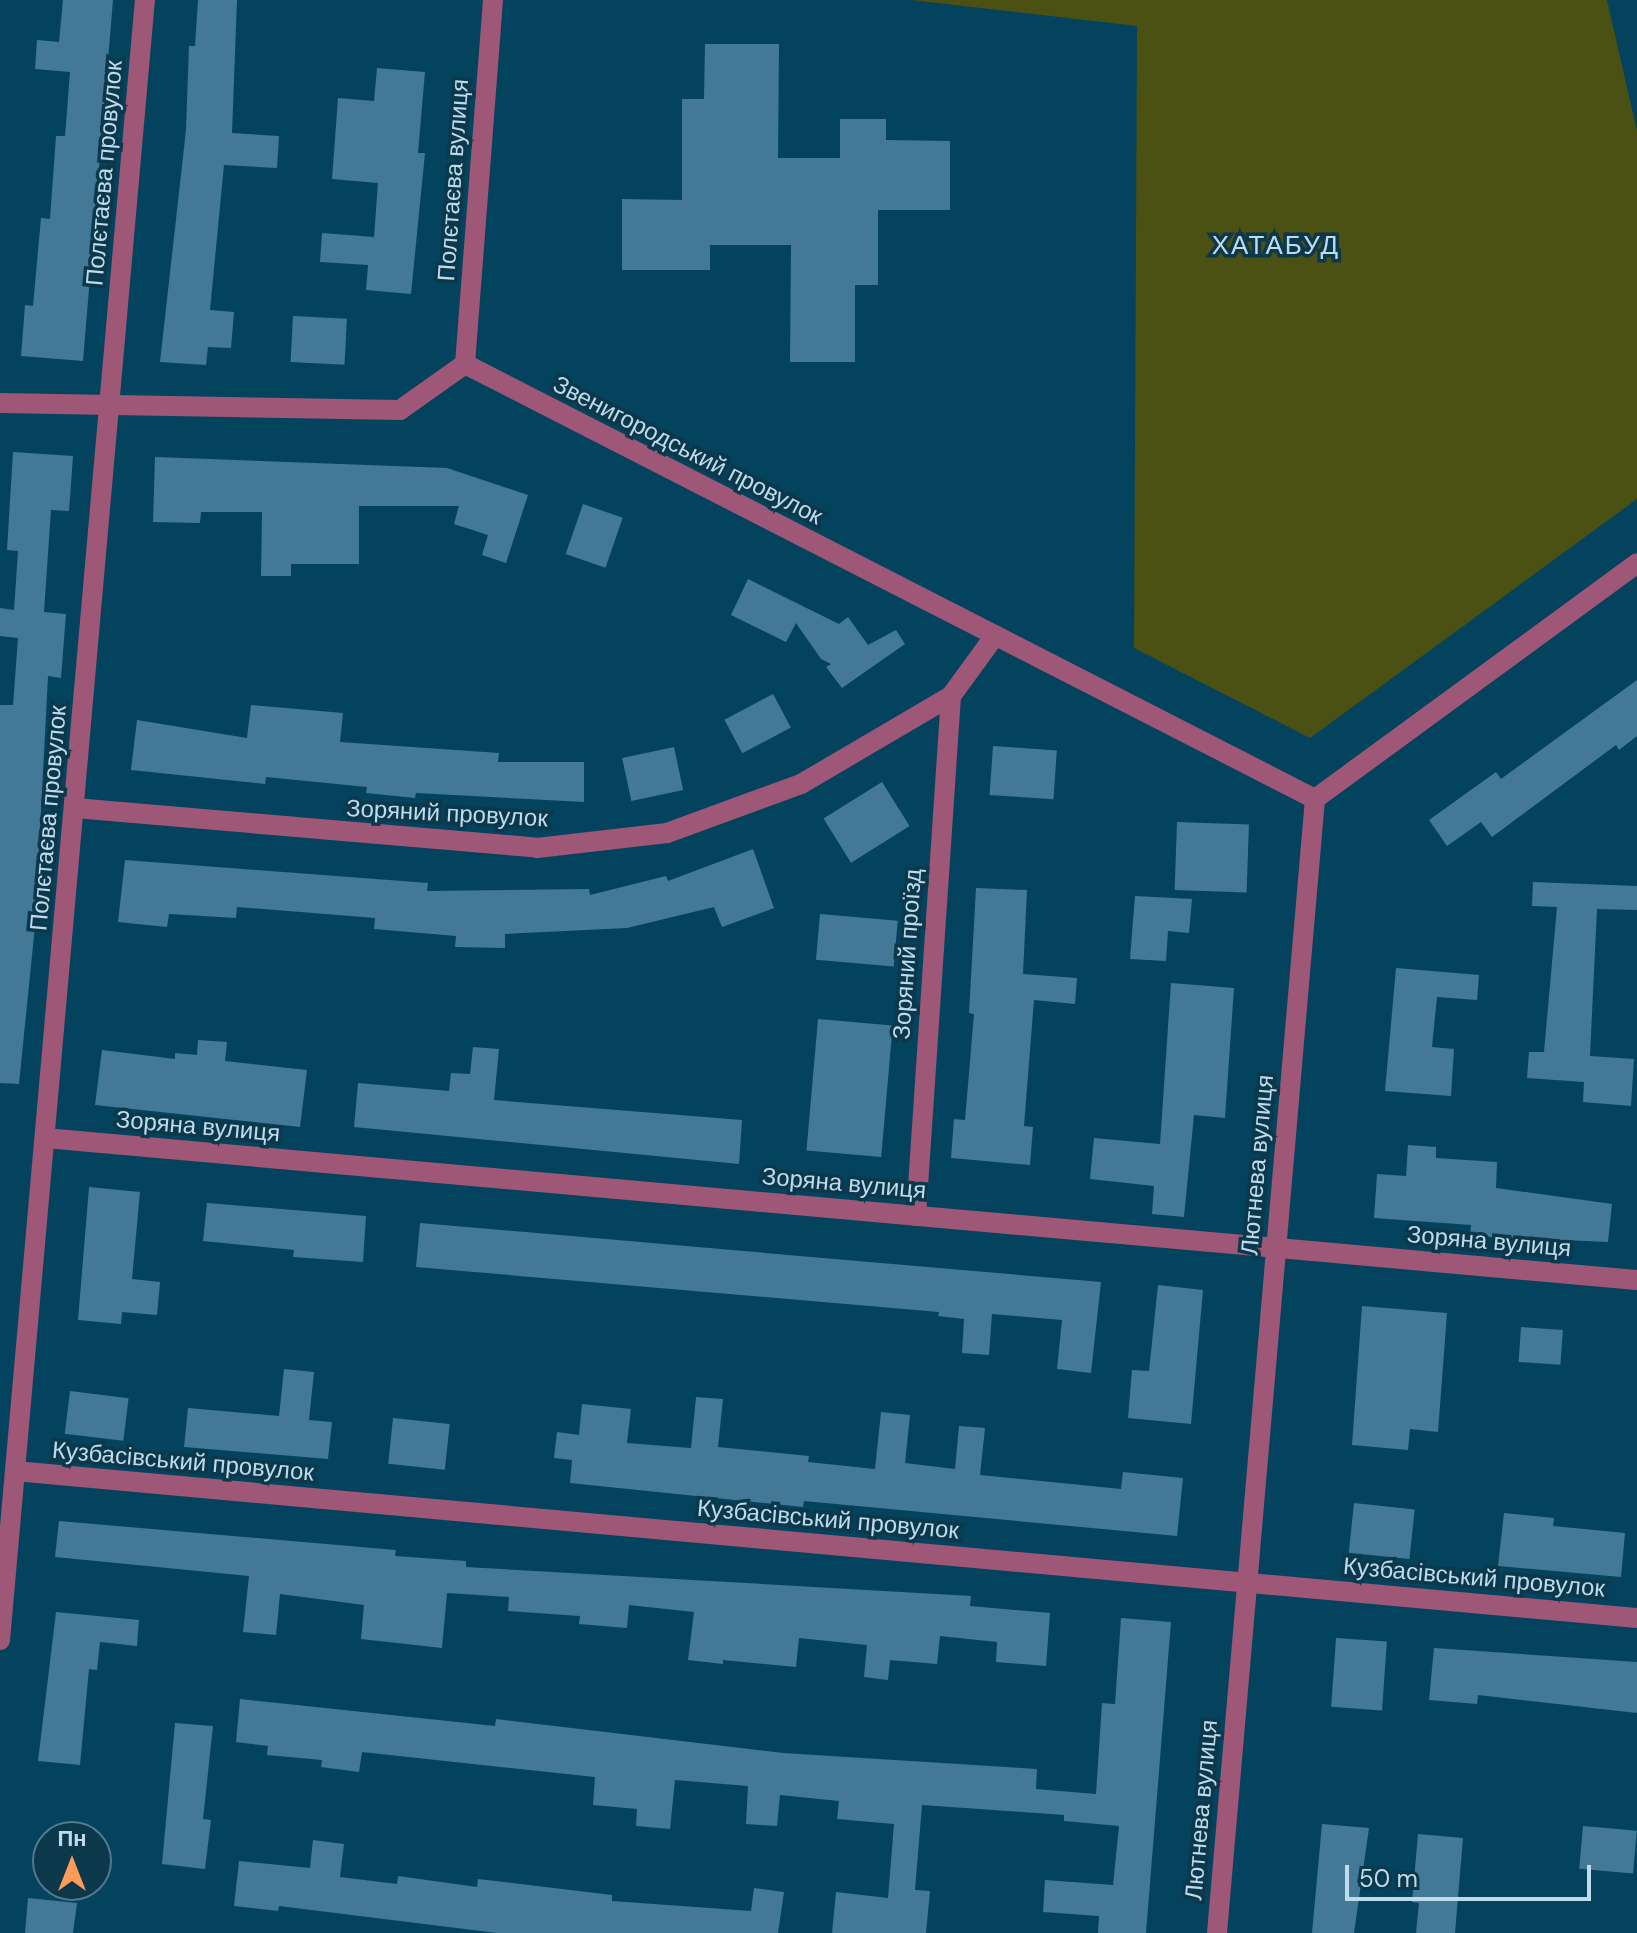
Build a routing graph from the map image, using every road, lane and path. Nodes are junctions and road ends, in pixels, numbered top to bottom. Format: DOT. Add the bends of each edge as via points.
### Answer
graph roads {
  1 [pos="145,0"];
  2 [pos="493,0"];
  3 [pos="465,364"];
  4 [pos="0,403"];
  5 [pos="111,405"];
  6 [pos="1637,563"];
  7 [pos="994,637"];
  8 [pos="951,696"];
  9 [pos="1315,799"];
  10 [pos="75,808"];
  11 [pos="45,1138"];
  12 [pos="916,1216"];
  13 [pos="1276,1248"];
  14 [pos="1637,1280"];
  15 [pos="15,1471"];
  16 [pos="1247,1583"];
  17 [pos="1637,1618"];
  18 [pos="0,1640"];
  19 [pos="1217,1933"];
  1 -- 5 [label="street, Полєтаєва провулок"];
  2 -- 3 [label="street, Полєтаєва вулиця"];
  3 -- 5 [label="street" via="400,410"];
  3 -- 7 [label="street, Звенигородський провулок"];
  4 -- 5 [label="street"];
  5 -- 10 [label="street, Полєтаєва провулок"];
  6 -- 9 [label="street"];
  7 -- 8 [label="street, Зоряний провулок"];
  7 -- 9 [label="street, Звенигородський провулок"];
  8 -- 10 [label="street, Зоряний провулок" via="801,784 667,833 537,848"];
  8 -- 12 [label="street, Зоряний проїзд"];
  9 -- 13 [label="street, Лютнева вулиця"];
  10 -- 11 [label="street, Полєтаєва провулок"];
  11 -- 12 [label="street, Зоряна вулиця"];
  11 -- 15 [label="street, Полєтаєва провулок"];
  12 -- 13 [label="street, Зоряна вулиця"];
  13 -- 14 [label="street, Зоряна вулиця"];
  13 -- 16 [label="street, Лютнева вулиця"];
  15 -- 16 [label="street, Кузбасівський провулок"];
  15 -- 18 [label="street, Полєтаєва провулок"];
  16 -- 17 [label="street, Кузбасівський провулок"];
  16 -- 19 [label="street, Лютнева вулиця"];
}
